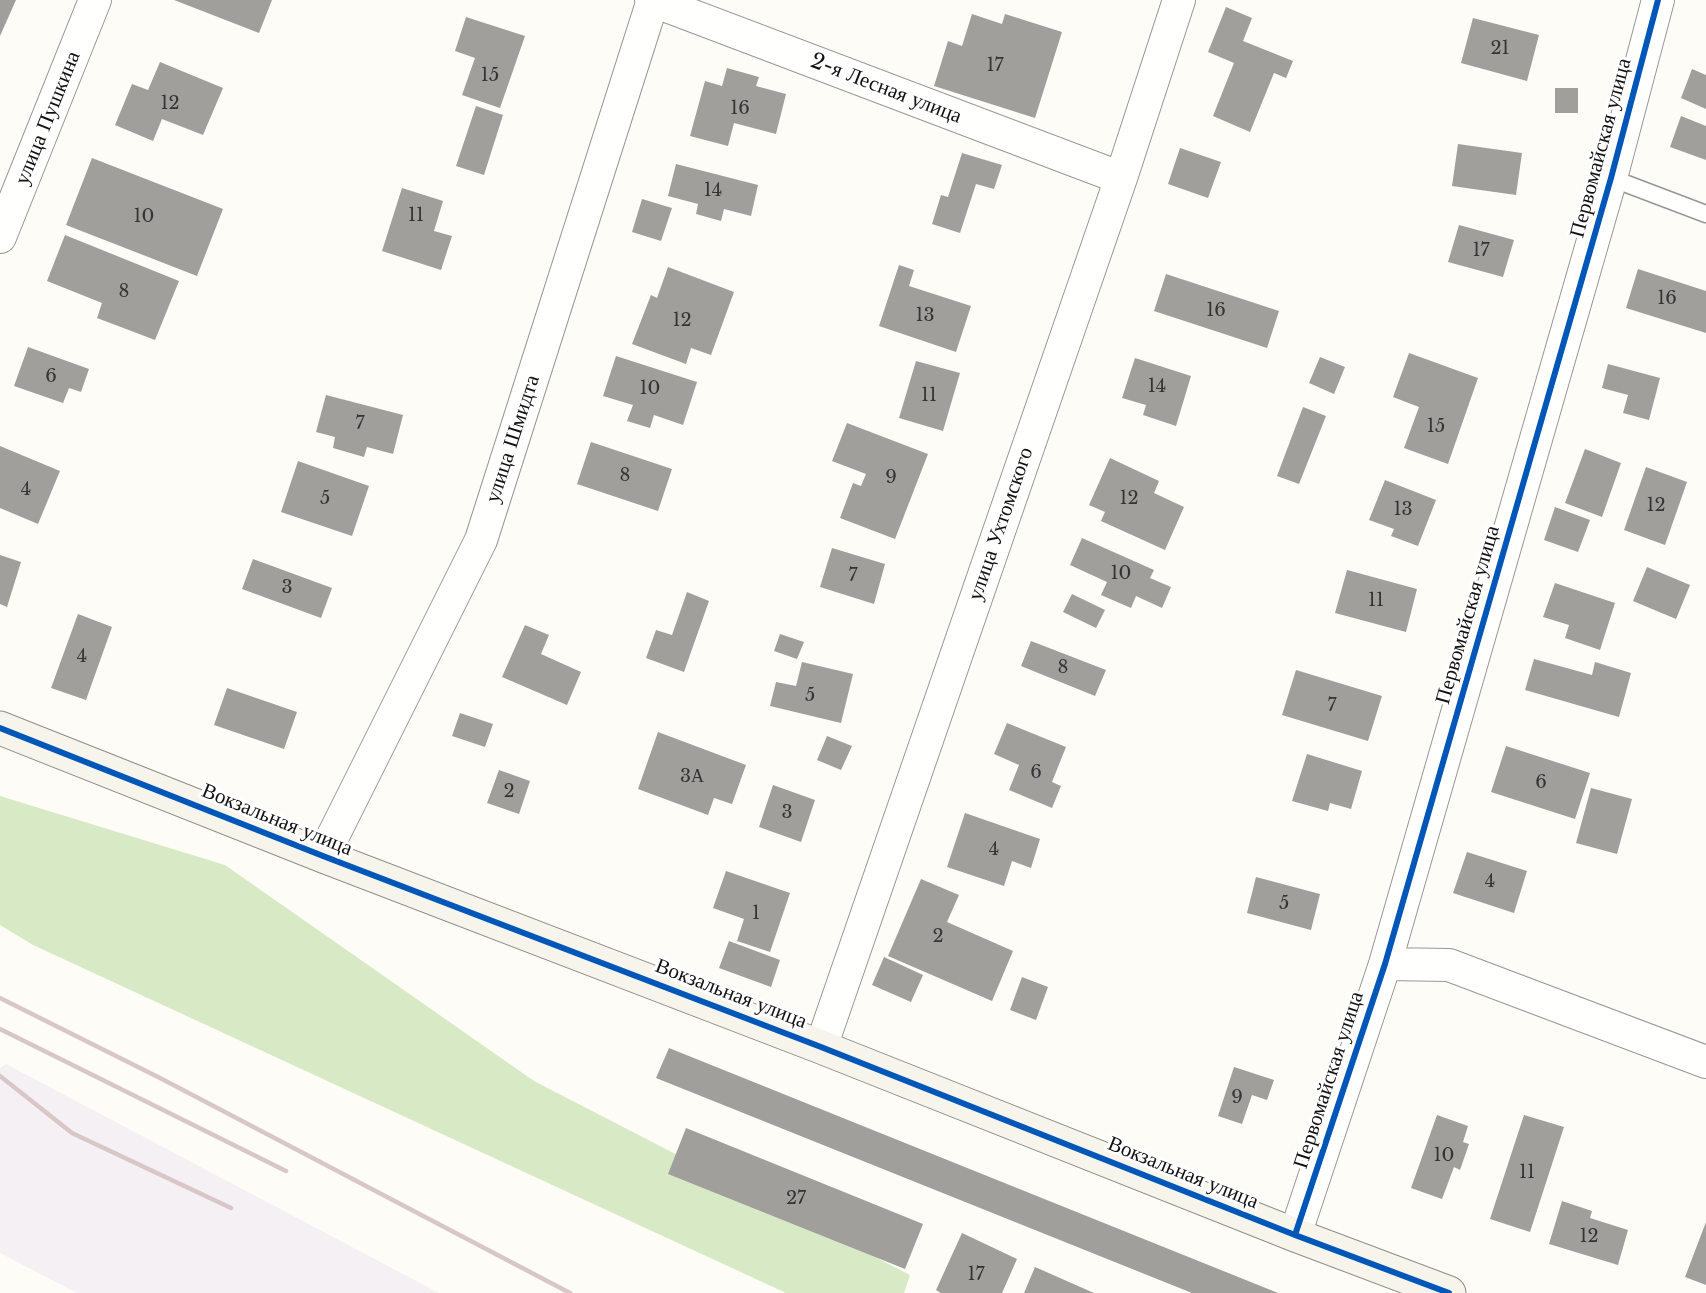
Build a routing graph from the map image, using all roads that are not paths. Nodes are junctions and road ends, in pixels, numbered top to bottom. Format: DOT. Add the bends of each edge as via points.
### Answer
graph roads {
  1 [pos="95,0"];
  2 [pos="652,0"];
  3 [pos="1179,0"];
  4 [pos="1658,0"];
  5 [pos="1121,178"];
  6 [pos="1611,178"];
  7 [pos="1706,214"];
  8 [pos="0,237"];
  9 [pos="0,728"];
  10 [pos="323,856"];
  11 [pos="1385,964"];
  12 [pos="821,1047"];
  13 [pos="1706,1062"];
  14 [pos="1295,1235"];
  15 [pos="1449,1293"];
  1 -- 8 [label="street, улица Пушкина"];
  2 -- 5 [label="street, 2-я Лесная улица"];
  2 -- 10 [label="street, улица Шмидта" via="481,540"];
  3 -- 5 [label="street, улица Ухтомского"];
  4 -- 6 [label="street, Первомайская улица"];
  5 -- 12 [label="street, улица Ухтомского"];
  6 -- 7 [label="lane"];
  6 -- 11 [label="street, Первомайская улица"];
  9 -- 10 [label="street, Вокзальная улица"];
  10 -- 12 [label="street, Вокзальная улица"];
  11 -- 13 [label="street" via="1449,965"];
  11 -- 14 [label="street, Первомайская улица"];
  12 -- 14 [label="street, Вокзальная улица"];
  14 -- 15 [label="street, Вокзальная улица"];
}
